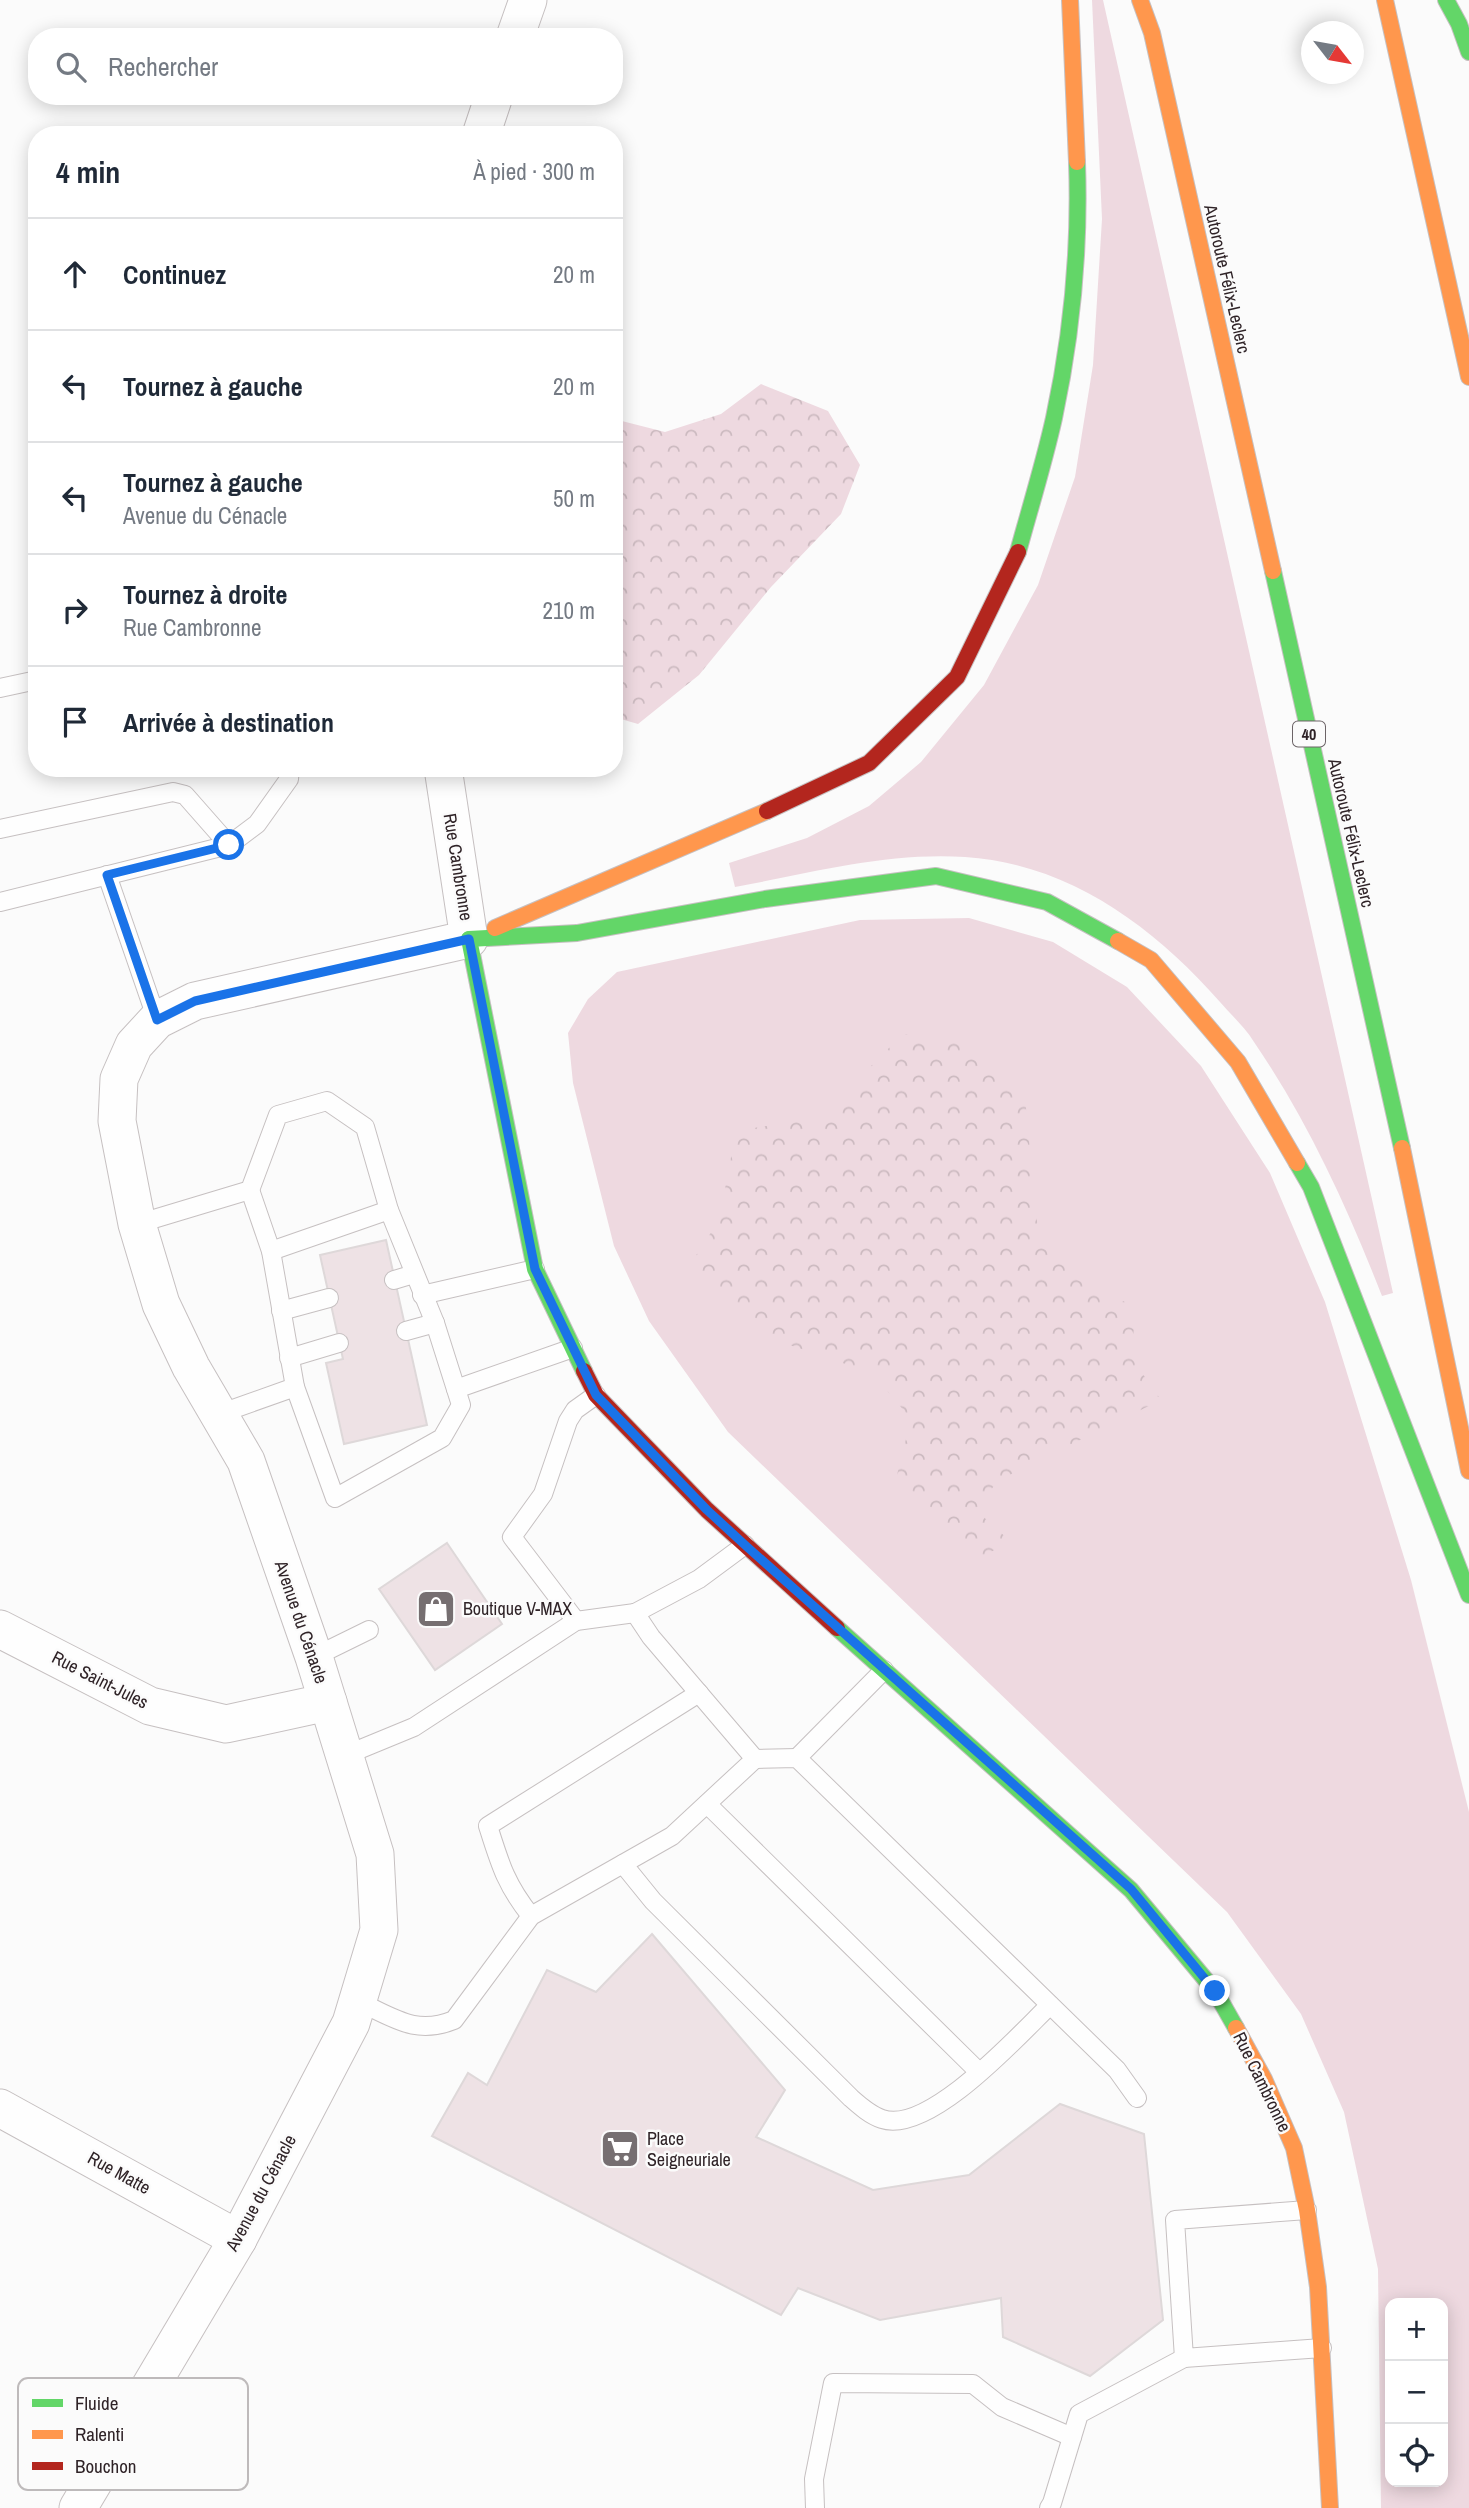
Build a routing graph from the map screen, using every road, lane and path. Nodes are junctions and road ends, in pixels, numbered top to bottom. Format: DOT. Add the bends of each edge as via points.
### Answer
graph roads {
  1 [pos="527,0"];
  2 [pos="1070,0"];
  3 [pos="1140,0"];
  4 [pos="1385,0"];
  5 [pos="1446,0"];
  6 [pos="518,28"];
  7 [pos="1469,52"];
  8 [pos="491,105"];
  9 [pos="484,126"];
  10 [pos="1469,376"];
  11 [pos="28,682"];
  12 [pos="0,688"];
  13 [pos="289,777"];
  14 [pos="444,777"];
  15 [pos="0,829"];
  16 [pos="229,845"];
  17 [pos="107,875"];
  18 [pos="0,902"];
  19 [pos="469,939"];
  20 [pos="157,1020"];
  21 [pos="250,1190"];
  22 [pos="389,1210"];
  23 [pos="137,1224"];
  24 [pos="271,1251"];
  25 [pos="535,1269"];
  26 [pos="414,1274"];
  27 [pos="394,1280"];
  28 [pos="422,1295"];
  29 [pos="329,1298"];
  30 [pos="281,1311"];
  31 [pos="435,1323"];
  32 [pos="406,1331"];
  33 [pos="339,1343"];
  34 [pos="573,1348"];
  35 [pos="289,1358"];
  36 [pos="295,1387"];
  37 [pos="456,1389"];
  38 [pos="596,1395"];
  39 [pos="219,1415"];
  40 [pos="1469,1471"];
  41 [pos="745,1545"];
  42 [pos="1469,1595"];
  43 [pos="635,1613"];
  44 [pos="576,1621"];
  45 [pos="0,1629"];
  46 [pos="369,1630"];
  47 [pos="314,1657"];
  48 [pos="884,1670"];
  49 [pos="699,1693"];
  50 [pos="328,1702"];
  51 [pos="346,1755"];
  52 [pos="797,1758"];
  53 [pos="755,1759"];
  54 [pos="707,1804"];
  55 [pos="623,1864"];
  56 [pos="531,1916"];
  57 [pos="357,2001"];
  58 [pos="1050,2005"];
  59 [pos="979,2072"];
  60 [pos="1137,2098"];
  61 [pos="0,2108"];
  62 [pos="1307,2210"];
  63 [pos="238,2239"];
  64 [pos="1322,2348"];
  65 [pos="1184,2358"];
  66 [pos="155,2378"];
  67 [pos="1072,2437"];
  68 [pos="89,2490"];
  69 [pos="78,2508"];
  70 [pos="815,2508"];
  71 [pos="1049,2508"];
  72 [pos="1330,2508"];
  1 -- 6 [label="street"];
  2 -- 19 [label="main road" via="1079,212 1070,318 1056,406 1016,558 957,677 869,763 731,828"];
  3 -- 40 [label="main road, Autoroute Félix-Leclerc / 40" via="1152,33 1399,1134"];
  4 -- 10 [label="main road"];
  5 -- 7 [label="main road"];
  8 -- 9 [label="street"];
  11 -- 12 [label="lane"];
  13 -- 16 [label="lane" via="257,824"];
  14 -- 19 [label="street, Rue Cambronne"];
  15 -- 16 [label="lane" via="173,792 185,795"];
  16 -- 17 [label="lane"];
  17 -- 18 [label="lane"];
  17 -- 20 [label="lane"];
  19 -- 20 [label="street, Avenue du Cénacle" via="195,1001"];
  19 -- 25 [label="main road, Rue Cambronne"];
  19 -- 42 [label="main road" via="577,933 765,898 936,876 1047,902 1151,960 1238,1062 1311,1187"];
  20 -- 23 [label="street, Avenue du Cénacle" via="134,1045 119,1079 117,1121"];
  21 -- 22 [label="lane" via="278,1115 327,1101 365,1128"];
  21 -- 23 [label="lane"];
  21 -- 24 [label="lane"];
  22 -- 24 [label="lane"];
  22 -- 26 [label="lane"];
  23 -- 39 [label="street, Avenue du Cénacle" via="161,1304"];
  24 -- 30 [label="lane"];
  25 -- 28 [label="lane"];
  25 -- 34 [label="main road, Rue Cambronne"];
  26 -- 27 [label="lane"];
  26 -- 28 [label="lane"];
  28 -- 31 [label="lane"];
  29 -- 30 [label="lane"];
  30 -- 35 [label="lane"];
  31 -- 32 [label="lane"];
  31 -- 37 [label="lane"];
  33 -- 35 [label="lane"];
  34 -- 37 [label="lane"];
  34 -- 38 [label="main road, Rue Cambronne"];
  35 -- 36 [label="lane"];
  36 -- 37 [label="lane" via="335,1498 442,1438 461,1405"];
  36 -- 39 [label="lane"];
  38 -- 41 [label="main road, Rue Cambronne"];
  38 -- 44 [label="lane" via="568,1421 542,1494 512,1536"];
  39 -- 47 [label="street, Avenue du Cénacle" via="246,1461"];
  41 -- 43 [label="lane" via="699,1578"];
  41 -- 48 [label="main road, Rue Cambronne"];
  43 -- 44 [label="lane"];
  43 -- 49 [label="lane"];
  44 -- 51 [label="lane" via="414,1727"];
  45 -- 50 [label="street, Rue Saint-Jules" via="150,1706 226,1724"];
  46 -- 47 [label="lane"];
  47 -- 50 [label="street, Avenue du Cénacle"];
  48 -- 52 [label="lane"];
  48 -- 62 [label="main road, Rue Cambronne" via="1131,1889 1215,1991 1264,2079 1294,2148"];
  49 -- 53 [label="lane"];
  49 -- 56 [label="lane" via="488,1826 507,1881"];
  50 -- 51 [label="street, Avenue du Cénacle"];
  51 -- 57 [label="street, Avenue du Cénacle" via="375,1854 379,1917"];
  52 -- 53 [label="lane"];
  52 -- 58 [label="lane"];
  53 -- 54 [label="lane"];
  54 -- 55 [label="lane" via="672,1836"];
  54 -- 59 [label="lane"];
  55 -- 56 [label="lane"];
  55 -- 59 [label="lane" via="653,1902 868,2112 883,2120 921,2114"];
  56 -- 57 [label="lane" via="454,2020 418,2027"];
  57 -- 63 [label="street, Avenue du Cénacle" via="351,2023"];
  58 -- 59 [label="lane"];
  58 -- 60 [label="lane" via="1117,2070"];
  61 -- 63 [label="street, Rue Matte"];
  62 -- 64 [label="main road, Rue Cambronne"];
  62 -- 65 [label="lane" via="1175,2220"];
  63 -- 66 [label="street, Avenue du Cénacle"];
  64 -- 65 [label="lane"];
  64 -- 72 [label="main road, Rue Cambronne"];
  65 -- 67 [label="lane" via="1079,2414"];
  67 -- 70 [label="lane" via="1002,2407 973,2384 833,2383 814,2479"];
  67 -- 71 [label="lane"];
  68 -- 69 [label="street, Avenue du Cénacle"];
}
